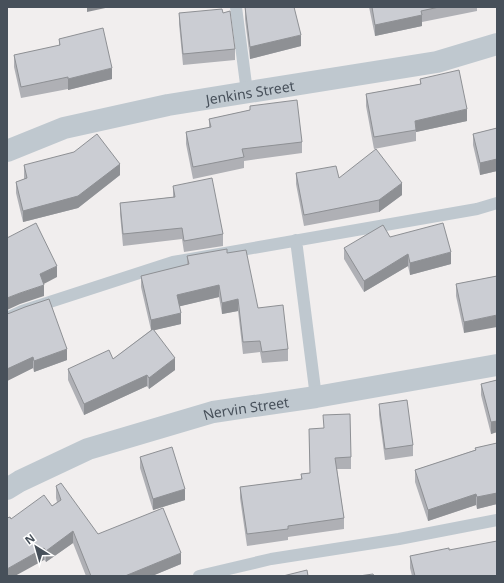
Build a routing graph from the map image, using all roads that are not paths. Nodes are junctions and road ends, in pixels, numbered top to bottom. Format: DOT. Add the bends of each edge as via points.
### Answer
graph roads {
  1 [pos="236,7"];
  2 [pos="497,44"];
  3 [pos="247,92"];
  4 [pos="7,152"];
  5 [pos="497,202"];
  6 [pos="296,240"];
  7 [pos="7,318"];
  8 [pos="497,365"];
  9 [pos="316,397"];
  10 [pos="7,489"];
  11 [pos="497,520"];
  12 [pos="199,576"];
  1 -- 3 [label="lane"];
  2 -- 3 [label="street, Jenkins Street" via="437,62"];
  3 -- 4 [label="street, Jenkins Street" via="168,105 64,128"];
  5 -- 6 [label="lane" via="477,209"];
  6 -- 7 [label="lane" via="173,262"];
  6 -- 9 [label="lane"];
  8 -- 9 [label="street, Nervin Street"];
  9 -- 10 [label="street, Nervin Street" via="213,412 88,449"];
  11 -- 12 [label="lane" via="271,559"];
}
